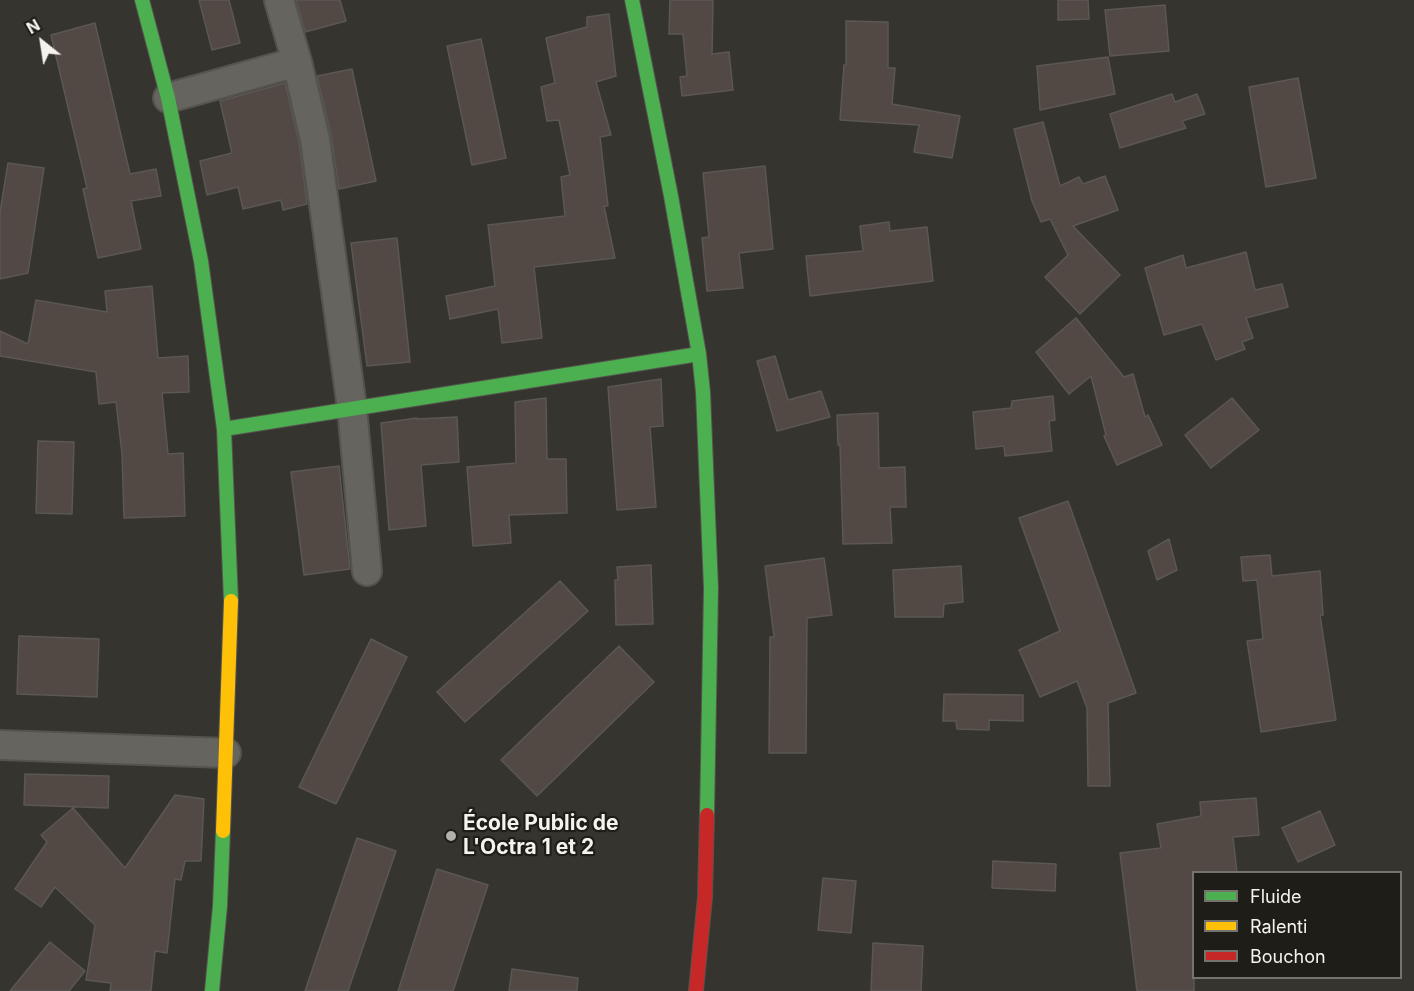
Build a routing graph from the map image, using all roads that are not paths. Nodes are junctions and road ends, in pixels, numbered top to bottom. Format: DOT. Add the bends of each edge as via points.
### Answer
graph roads {
  1 [pos="142,0"];
  2 [pos="279,0"];
  3 [pos="632,0"];
  4 [pos="297,62"];
  5 [pos="168,98"];
  6 [pos="699,354"];
  7 [pos="352,408"];
  8 [pos="224,429"];
  9 [pos="367,571"];
  10 [pos="0,745"];
  11 [pos="226,753"];
  12 [pos="212,991"];
  13 [pos="696,991"];
  1 -- 5 [label="street"];
  2 -- 4 [label="street"];
  3 -- 6 [label="street"];
  4 -- 5 [label="street"];
  4 -- 7 [label="street" via="315,139"];
  5 -- 8 [label="street" via="201,261"];
  6 -- 7 [label="street"];
  6 -- 13 [label="street" via="711,588 705,897"];
  7 -- 8 [label="street"];
  7 -- 9 [label="street"];
  8 -- 11 [label="street" via="231,596"];
  10 -- 11 [label="street"];
  11 -- 12 [label="street"];
}
